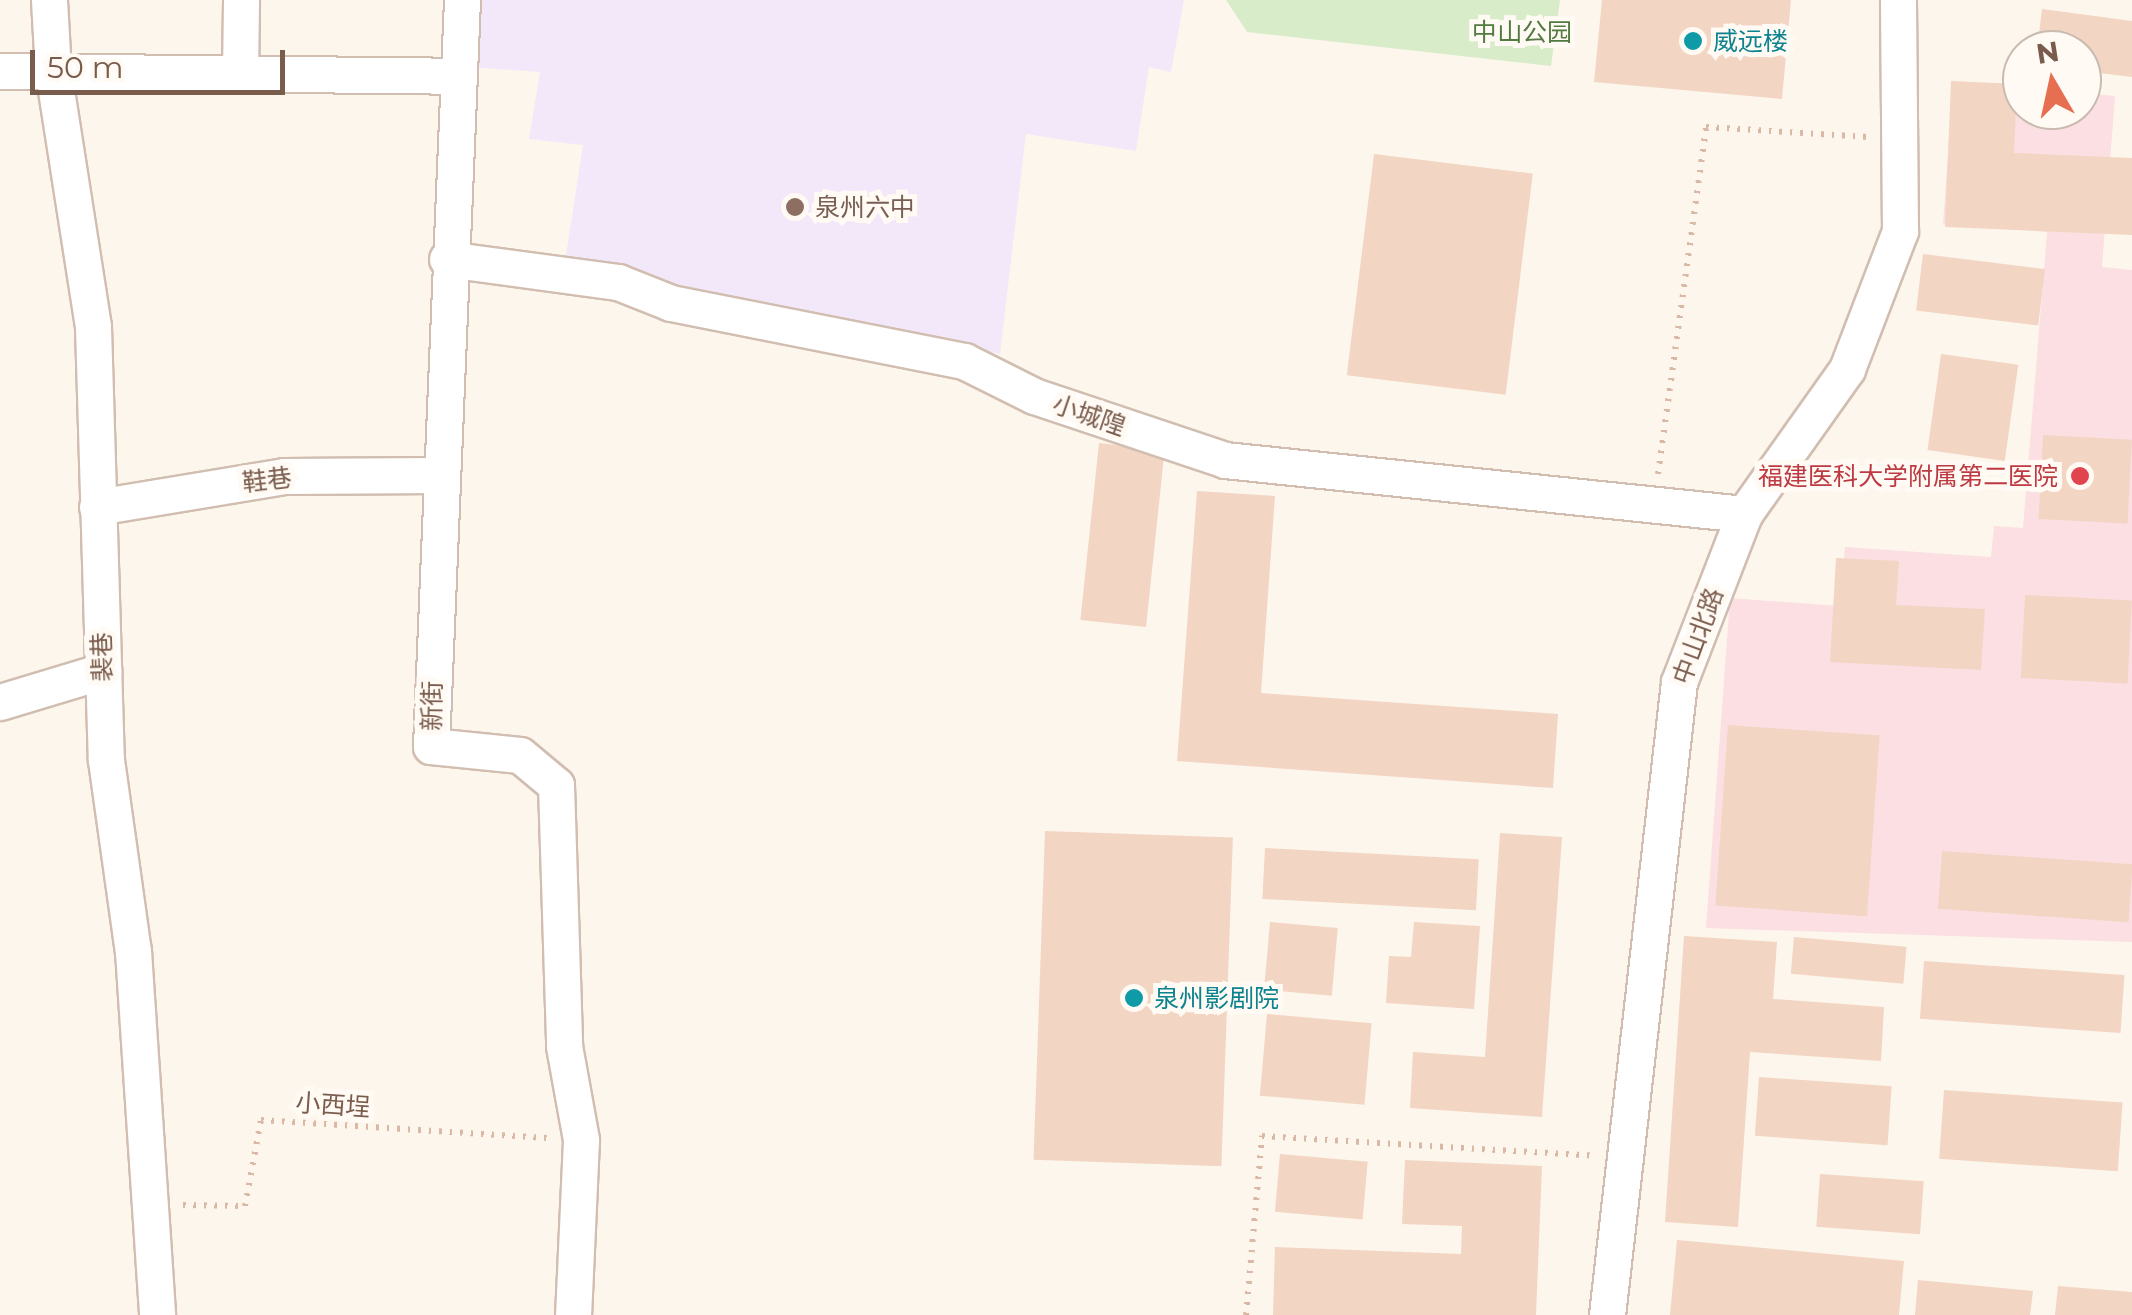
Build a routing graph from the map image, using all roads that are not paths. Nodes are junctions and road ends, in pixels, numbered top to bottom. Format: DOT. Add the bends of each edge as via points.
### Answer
graph roads {
  1 [pos="49,0"];
  2 [pos="241,0"];
  3 [pos="462,0"];
  4 [pos="1898,0"];
  5 [pos="0,71"];
  6 [pos="53,71"];
  7 [pos="240,74"];
  8 [pos="455,76"];
  9 [pos="448,259"];
  10 [pos="438,475"];
  11 [pos="97,507"];
  12 [pos="1744,514"];
  13 [pos="103,672"];
  14 [pos="0,702"];
  15 [pos="156,1315"];
  16 [pos="573,1315"];
  17 [pos="1607,1315"];
  1 -- 6 [label="street, 裴巷"];
  2 -- 7 [label="street"];
  3 -- 8 [label="street, 新街"];
  4 -- 12 [label="street, 中山北路" via="1900,231 1847,369"];
  5 -- 6 [label="street"];
  6 -- 7 [label="street"];
  6 -- 11 [label="street, 裴巷" via="93,327"];
  7 -- 8 [label="street"];
  8 -- 9 [label="street, 新街"];
  9 -- 10 [label="street, 新街"];
  9 -- 12 [label="street, 小城隍" via="618,282 672,303 964,361 1034,396 1225,460"];
  10 -- 11 [label="street, 鞋巷" via="284,476"];
  10 -- 16 [label="street, 新街" via="432,746 520,755 556,785 564,1046 581,1140"];
  11 -- 13 [label="street, 裴巷"];
  12 -- 17 [label="street, 中山北路" via="1679,682"];
  13 -- 14 [label="street"];
  13 -- 15 [label="street, 裴巷" via="106,760 134,951"];
}
